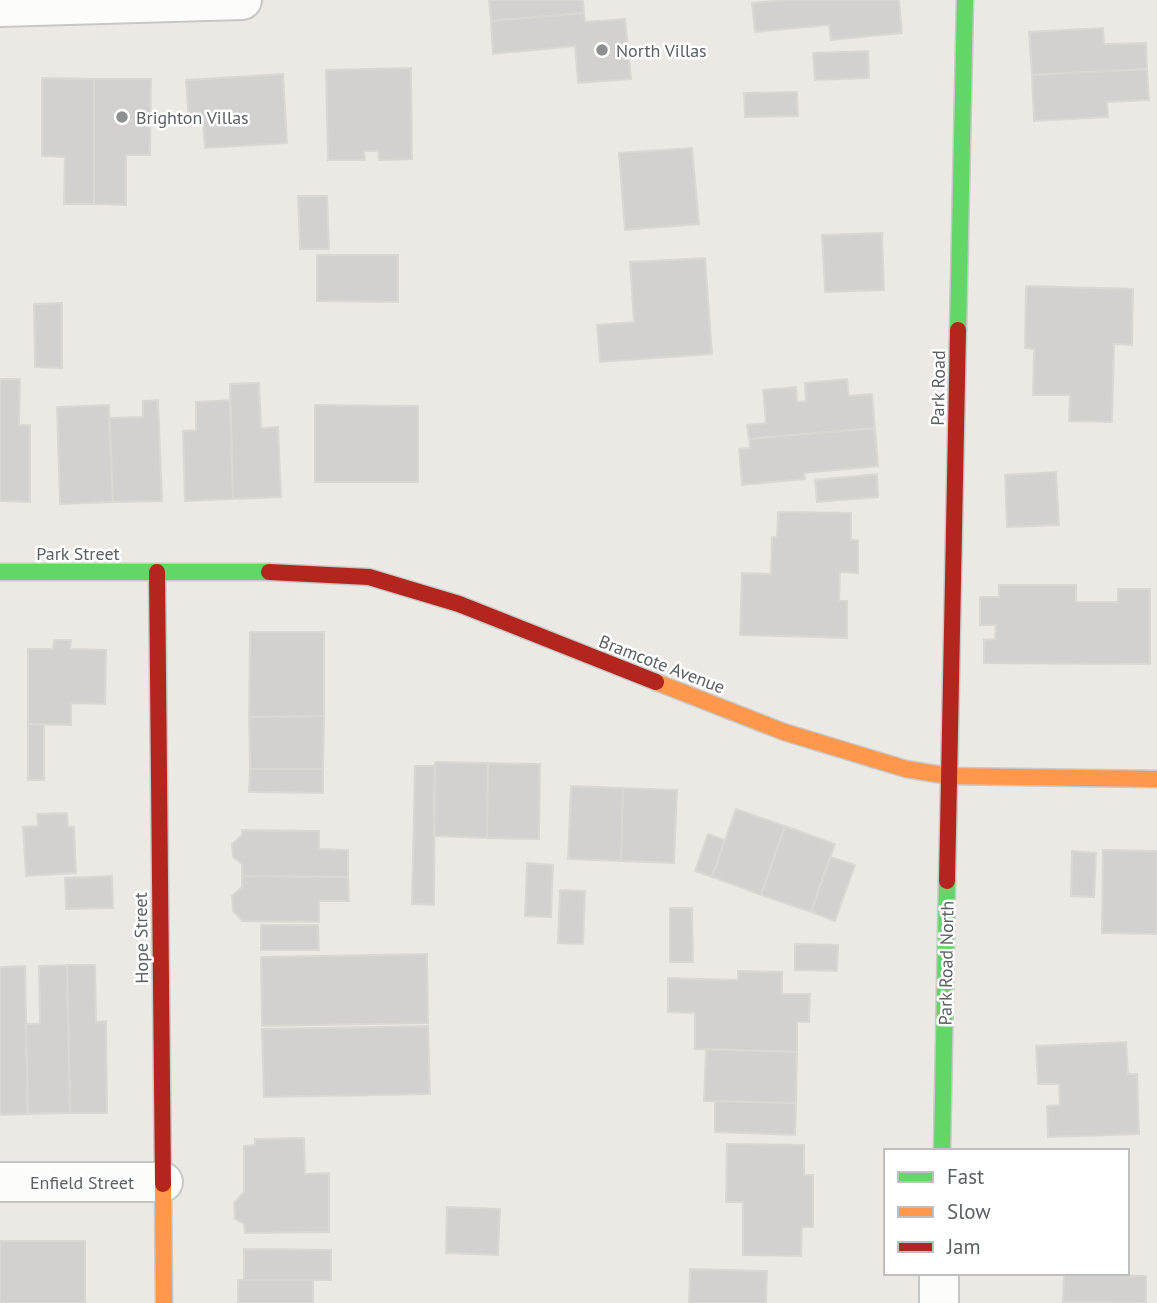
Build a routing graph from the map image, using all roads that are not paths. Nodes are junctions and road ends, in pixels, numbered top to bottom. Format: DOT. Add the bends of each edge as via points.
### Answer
graph roads {
  1 [pos="242,0"];
  2 [pos="965,0"];
  3 [pos="187,1"];
  4 [pos="0,7"];
  5 [pos="0,572"];
  6 [pos="157,572"];
  7 [pos="949,776"];
  8 [pos="1157,779"];
  9 [pos="942,1149"];
  10 [pos="0,1182"];
  11 [pos="163,1182"];
  12 [pos="939,1275"];
  13 [pos="164,1303"];
  14 [pos="939,1303"];
  1 -- 3 [label="street"];
  2 -- 7 [label="street, Park Road"];
  3 -- 4 [label="street"];
  5 -- 6 [label="street, Park Street"];
  6 -- 7 [label="street, Bramcote Avenue" via="312,572 403,586 784,732 906,769"];
  6 -- 11 [label="street, Hope Street"];
  7 -- 8 [label="street, Bramcote Avenue"];
  7 -- 9 [label="street, Park Road North"];
  10 -- 11 [label="street, Enfield Street"];
  11 -- 13 [label="street, Hope Street"];
  12 -- 14 [label="street"];
}
